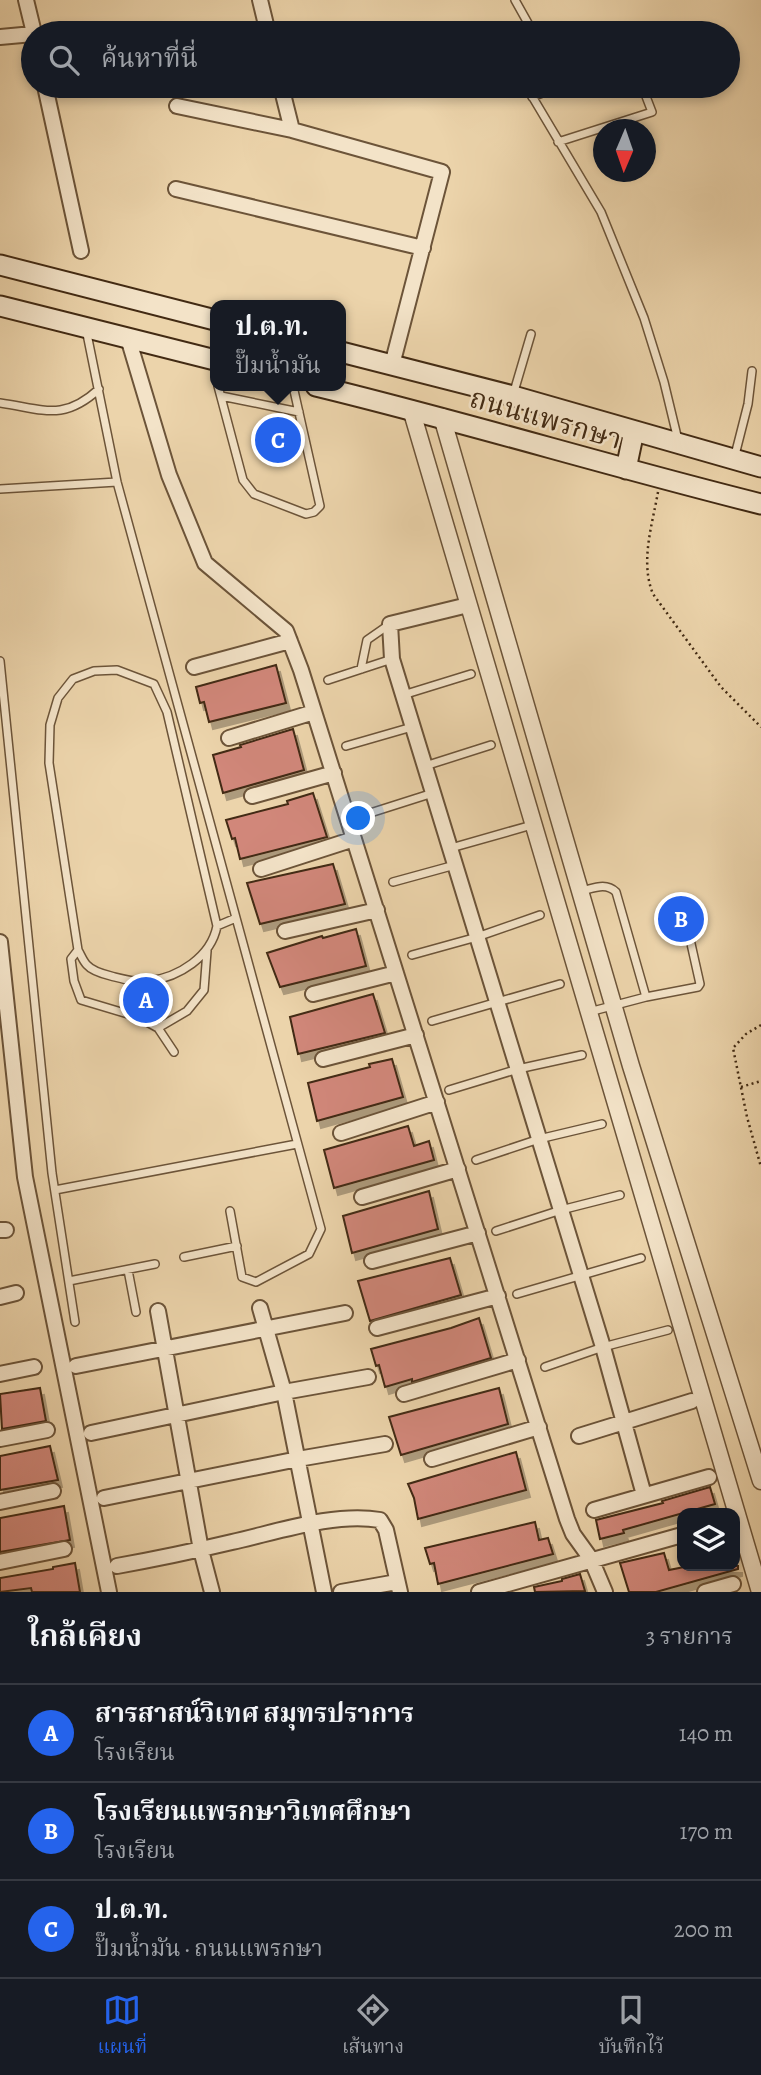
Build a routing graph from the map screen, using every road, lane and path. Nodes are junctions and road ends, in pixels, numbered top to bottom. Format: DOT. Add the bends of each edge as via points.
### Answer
graph roads {
  1 [pos="26,0"];
  2 [pos="260,0"];
  3 [pos="515,0"];
  4 [pos="31,21"];
  5 [pos="265,21"];
  6 [pos="528,21"];
  7 [pos="21,35"];
  8 [pos="0,37"];
  9 [pos="49,98"];
  10 [pos="284,98"];
  11 [pos="533,98"];
  12 [pos="647,98"];
  13 [pos="177,106"];
  14 [pos="292,130"];
  15 [pos="558,142"];
  16 [pos="176,189"];
  17 [pos="423,248"];
  18 [pos="81,251"];
  19 [pos="0,265"];
  20 [pos="0,306"];
  21 [pos="210,319"];
  22 [pos="86,328"];
  23 [pos="531,334"];
  24 [pos="128,338"];
  25 [pos="346,353"];
  26 [pos="210,361"];
  27 [pos="392,365"];
  28 [pos="752,370"];
  29 [pos="99,389"];
  30 [pos="220,391"];
  31 [pos="294,391"];
  32 [pos="337,391"];
  33 [pos="221,396"];
  34 [pos="513,396"];
  35 [pos="0,403"];
  36 [pos="411,409"];
  37 [pos="299,412"];
  38 [pos="442,417"];
  39 [pos="634,431"];
  40 [pos="679,444"];
  41 [pos="734,460"];
  42 [pos="761,467"];
  43 [pos="626,469"];
  44 [pos="661,479"];
  45 [pos="117,482"];
  46 [pos="0,489"];
  47 [pos="761,504"];
  48 [pos="468,605"];
  49 [pos="390,624"];
  50 [pos="290,641"];
  51 [pos="392,659"];
  52 [pos="0,661"];
  53 [pos="194,667"];
  54 [pos="361,669"];
  55 [pos="471,674"];
  56 [pos="328,680"];
  57 [pos="403,695"];
  58 [pos="314,712"];
  59 [pos="412,727"];
  60 [pos="761,727"];
  61 [pos="229,738"];
  62 [pos="491,745"];
  63 [pos="346,746"];
  64 [pos="425,766"];
  65 [pos="334,773"];
  66 [pos="433,793"];
  67 [pos="252,796"];
  68 [pos="367,814"];
  69 [pos="532,825"];
  70 [pos="354,839"];
  71 [pos="450,848"];
  72 [pos="455,865"];
  73 [pos="261,869"];
  74 [pos="393,882"];
  75 [pos="583,891"];
  76 [pos="681,899"];
  77 [pos="377,910"];
  78 [pos="540,915"];
  79 [pos="236,918"];
  80 [pos="217,926"];
  81 [pos="285,930"];
  82 [pos="477,937"];
  83 [pos="0,942"];
  84 [pos="78,950"];
  85 [pos="208,950"];
  86 [pos="412,955"];
  87 [pos="396,973"];
  88 [pos="560,984"];
  89 [pos="313,994"];
  90 [pos="646,997"];
  91 [pos="497,1001"];
  92 [pos="617,1006"];
  93 [pos="588,1012"];
  94 [pos="432,1021"];
  95 [pos="761,1025"];
  96 [pos="158,1028"];
  97 [pos="416,1035"];
  98 [pos="174,1052"];
  99 [pos="582,1055"];
  100 [pos="323,1059"];
  101 [pos="518,1069"];
  102 [pos="7,1074"];
  103 [pos="761,1081"];
  104 [pos="741,1087"];
  105 [pos="449,1090"];
  106 [pos="437,1102"];
  107 [pos="602,1124"];
  108 [pos="341,1133"];
  109 [pos="539,1139"];
  110 [pos="298,1144"];
  111 [pos="760,1156"];
  112 [pos="476,1160"];
  113 [pos="761,1167"];
  114 [pos="458,1169"];
  115 [pos="55,1191"];
  116 [pos="620,1195"];
  117 [pos="362,1197"];
  118 [pos="561,1210"];
  119 [pos="230,1211"];
  120 [pos="496,1231"];
  121 [pos="478,1233"];
  122 [pos="237,1246"];
  123 [pos="184,1257"];
  124 [pos="641,1258"];
  125 [pos="372,1261"];
  126 [pos="155,1264"];
  127 [pos="128,1270"];
  128 [pos="581,1275"];
  129 [pos="69,1281"];
  130 [pos="16,1293"];
  131 [pos="517,1294"];
  132 [pos="498,1296"];
  133 [pos="0,1297"];
  134 [pos="260,1308"];
  135 [pos="136,1311"];
  136 [pos="158,1311"];
  137 [pos="345,1313"];
  138 [pos="75,1322"];
  139 [pos="377,1328"];
  140 [pos="264,1329"];
  141 [pos="668,1330"];
  142 [pos="603,1347"];
  143 [pos="164,1349"];
  144 [pos="518,1360"];
  145 [pos="76,1366"];
  146 [pos="33,1367"];
  147 [pos="545,1367"];
  148 [pos="0,1374"];
  149 [pos="368,1377"];
  150 [pos="284,1392"];
  151 [pos="404,1394"];
  152 [pos="692,1401"];
  153 [pos="176,1416"];
  154 [pos="624,1422"];
  155 [pos="539,1427"];
  156 [pos="47,1430"];
  157 [pos="91,1433"];
  158 [pos="579,1436"];
  159 [pos="0,1439"];
  160 [pos="385,1444"];
  161 [pos="298,1459"];
  162 [pos="432,1460"];
  163 [pos="709,1477"];
  164 [pos="761,1481"];
  165 [pos="188,1482"];
  166 [pos="53,1491"];
  167 [pos="644,1496"];
  168 [pos="104,1498"];
  169 [pos="0,1502"];
  170 [pos="594,1510"];
  171 [pos="311,1524"];
  172 [pos="677,1536"];
  173 [pos="64,1549"];
  174 [pos="201,1550"];
  175 [pos="591,1559"];
  176 [pos="0,1562"];
  177 [pos="117,1566"];
  178 [pos="733,1584"];
  179 [pos="399,1587"];
  180 [pos="109,1592"];
  181 [pos="212,1592"];
  182 [pos="324,1592"];
  183 [pos="341,1592"];
  184 [pos="479,1592"];
  185 [pos="605,1592"];
  186 [pos="705,1592"];
  187 [pos="760,1592"];
  1 -- 4 [label="street"];
  2 -- 5 [label="street"];
  3 -- 6 [label="lane"];
  7 -- 8 [label="street"];
  9 -- 18 [label="street"];
  10 -- 14 [label="street"];
  11 -- 15 [label="lane"];
  12 -- 15 [label="lane" via="652,112"];
  13 -- 14 [label="street"];
  14 -- 17 [label="street" via="442,172"];
  15 -- 40 [label="lane" via="601,212 644,318"];
  16 -- 17 [label="street"];
  17 -- 27 [label="street"];
  19 -- 21 [label="main road"];
  20 -- 22 [label="main road"];
  22 -- 24 [label="main road"];
  22 -- 29 [label="lane"];
  23 -- 34 [label="lane"];
  24 -- 26 [label="main road"];
  24 -- 50 [label="street" via="169,475 205,563 286,631"];
  25 -- 27 [label="main road, ถนนแพรกษา"];
  27 -- 34 [label="main road, ถนนแพรกษา"];
  28 -- 41 [label="lane"];
  29 -- 35 [label="lane" via="83,404 62,412"];
  29 -- 45 [label="lane"];
  30 -- 33 [label="lane"];
  31 -- 37 [label="lane"];
  32 -- 36 [label="main road, ถนนแพรกษา"];
  33 -- 37 [label="lane"];
  33 -- 37 [label="lane" via="243,480 254,494 306,514 320,506"];
  34 -- 39 [label="main road, ถนนแพรกษา"];
  36 -- 38 [label="main road, ถนนแพรกษา"];
  36 -- 48 [label="street"];
  38 -- 43 [label="main road, ถนนแพรกษา"];
  38 -- 75 [label="street"];
  39 -- 40 [label="main road, ถนนแพรกษา"];
  39 -- 43 [label="main road"];
  40 -- 41 [label="main road, ถนนแพรกษา"];
  41 -- 42 [label="main road, ถนนแพรกษา"];
  43 -- 44 [label="main road, ถนนแพรกษา"];
  44 -- 47 [label="main road, ถนนแพรกษา"];
  44 -- 60 [label="path" via="646,561 653,594 721,687"];
  45 -- 46 [label="lane"];
  45 -- 79 [label="lane"];
  48 -- 49 [label="street"];
  48 -- 69 [label="street"];
  49 -- 51 [label="street"];
  49 -- 54 [label="lane" via="367,640"];
  50 -- 53 [label="street"];
  50 -- 58 [label="street"];
  51 -- 54 [label="lane"];
  51 -- 57 [label="street"];
  52 -- 115 [label="lane"];
  54 -- 56 [label="lane"];
  55 -- 57 [label="lane"];
  57 -- 59 [label="street"];
  58 -- 61 [label="street"];
  58 -- 65 [label="street"];
  59 -- 63 [label="lane"];
  59 -- 64 [label="street"];
  62 -- 64 [label="lane"];
  64 -- 66 [label="street"];
  65 -- 67 [label="street"];
  65 -- 70 [label="street"];
  66 -- 68 [label="lane"];
  66 -- 71 [label="street"];
  69 -- 71 [label="lane"];
  69 -- 93 [label="street"];
  70 -- 73 [label="street"];
  70 -- 77 [label="street"];
  71 -- 72 [label="street"];
  72 -- 74 [label="lane"];
  72 -- 82 [label="street"];
  75 -- 90 [label="lane" via="604,886 616,892"];
  75 -- 92 [label="street"];
  76 -- 90 [label="lane" via="700,984"];
  77 -- 81 [label="street"];
  77 -- 87 [label="street"];
  78 -- 82 [label="lane"];
  79 -- 80 [label="lane"];
  79 -- 110 [label="lane"];
  80 -- 84 [label="lane" via="167,712 154,684 117,670 94,671 73,680 58,698 50,725 49,763"];
  80 -- 85 [label="lane"];
  82 -- 86 [label="lane"];
  82 -- 91 [label="street"];
  83 -- 102 [label="street"];
  84 -- 85 [label="lane" via="88,966 102,974 147,981 181,971"];
  84 -- 96 [label="lane" via="71,959 81,1000 138,1017"];
  85 -- 96 [label="lane" via="204,990 187,1011"];
  87 -- 89 [label="street"];
  87 -- 97 [label="street"];
  88 -- 91 [label="lane"];
  90 -- 92 [label="lane"];
  91 -- 94 [label="lane"];
  91 -- 101 [label="street"];
  92 -- 93 [label="lane"];
  92 -- 164 [label="street"];
  93 -- 187 [label="street"];
  95 -- 104 [label="path" via="733,1048"];
  96 -- 98 [label="lane"];
  97 -- 100 [label="street"];
  97 -- 106 [label="street"];
  99 -- 101 [label="lane"];
  101 -- 105 [label="lane"];
  101 -- 109 [label="street"];
  102 -- 180 [label="street"];
  103 -- 104 [label="path"];
  104 -- 111 [label="path"];
  106 -- 108 [label="street"];
  106 -- 114 [label="street"];
  107 -- 109 [label="lane"];
  109 -- 112 [label="lane"];
  109 -- 118 [label="street"];
  110 -- 115 [label="lane"];
  110 -- 122 [label="lane" via="321,1229 309,1254 256,1282 242,1278"];
  111 -- 113 [label="path"];
  114 -- 117 [label="street"];
  114 -- 121 [label="street"];
  115 -- 129 [label="lane"];
  116 -- 118 [label="lane"];
  118 -- 120 [label="lane"];
  118 -- 128 [label="street"];
  119 -- 122 [label="lane"];
  121 -- 125 [label="street"];
  121 -- 132 [label="street"];
  122 -- 123 [label="lane"];
  124 -- 128 [label="lane"];
  126 -- 127 [label="lane"];
  127 -- 129 [label="lane"];
  127 -- 135 [label="lane"];
  128 -- 131 [label="lane"];
  128 -- 142 [label="street"];
  129 -- 138 [label="lane"];
  130 -- 133 [label="street"];
  132 -- 139 [label="street"];
  132 -- 144 [label="street"];
  134 -- 140 [label="street"];
  136 -- 143 [label="street"];
  137 -- 140 [label="street"];
  140 -- 143 [label="street"];
  140 -- 150 [label="street"];
  141 -- 142 [label="lane"];
  142 -- 147 [label="lane"];
  142 -- 154 [label="street"];
  143 -- 145 [label="street"];
  143 -- 153 [label="street"];
  144 -- 151 [label="street"];
  144 -- 155 [label="street"];
  146 -- 148 [label="street"];
  149 -- 150 [label="street"];
  150 -- 153 [label="street"];
  150 -- 161 [label="street"];
  152 -- 154 [label="street"];
  153 -- 157 [label="street"];
  153 -- 165 [label="street"];
  154 -- 158 [label="street"];
  154 -- 167 [label="street"];
  155 -- 162 [label="street"];
  155 -- 175 [label="street" via="573,1534"];
  156 -- 159 [label="street"];
  160 -- 161 [label="street"];
  161 -- 165 [label="street"];
  161 -- 171 [label="street"];
  163 -- 167 [label="street"];
  165 -- 168 [label="street"];
  165 -- 174 [label="street"];
  166 -- 169 [label="street"];
  167 -- 170 [label="street"];
  171 -- 174 [label="street"];
  171 -- 179 [label="street" via="380,1520"];
  171 -- 182 [label="street"];
  172 -- 175 [label="street"];
  173 -- 176 [label="street"];
  174 -- 177 [label="street"];
  174 -- 181 [label="street"];
  175 -- 184 [label="street"];
  175 -- 185 [label="street"];
  178 -- 186 [label="street"];
  179 -- 183 [label="street"];
}
